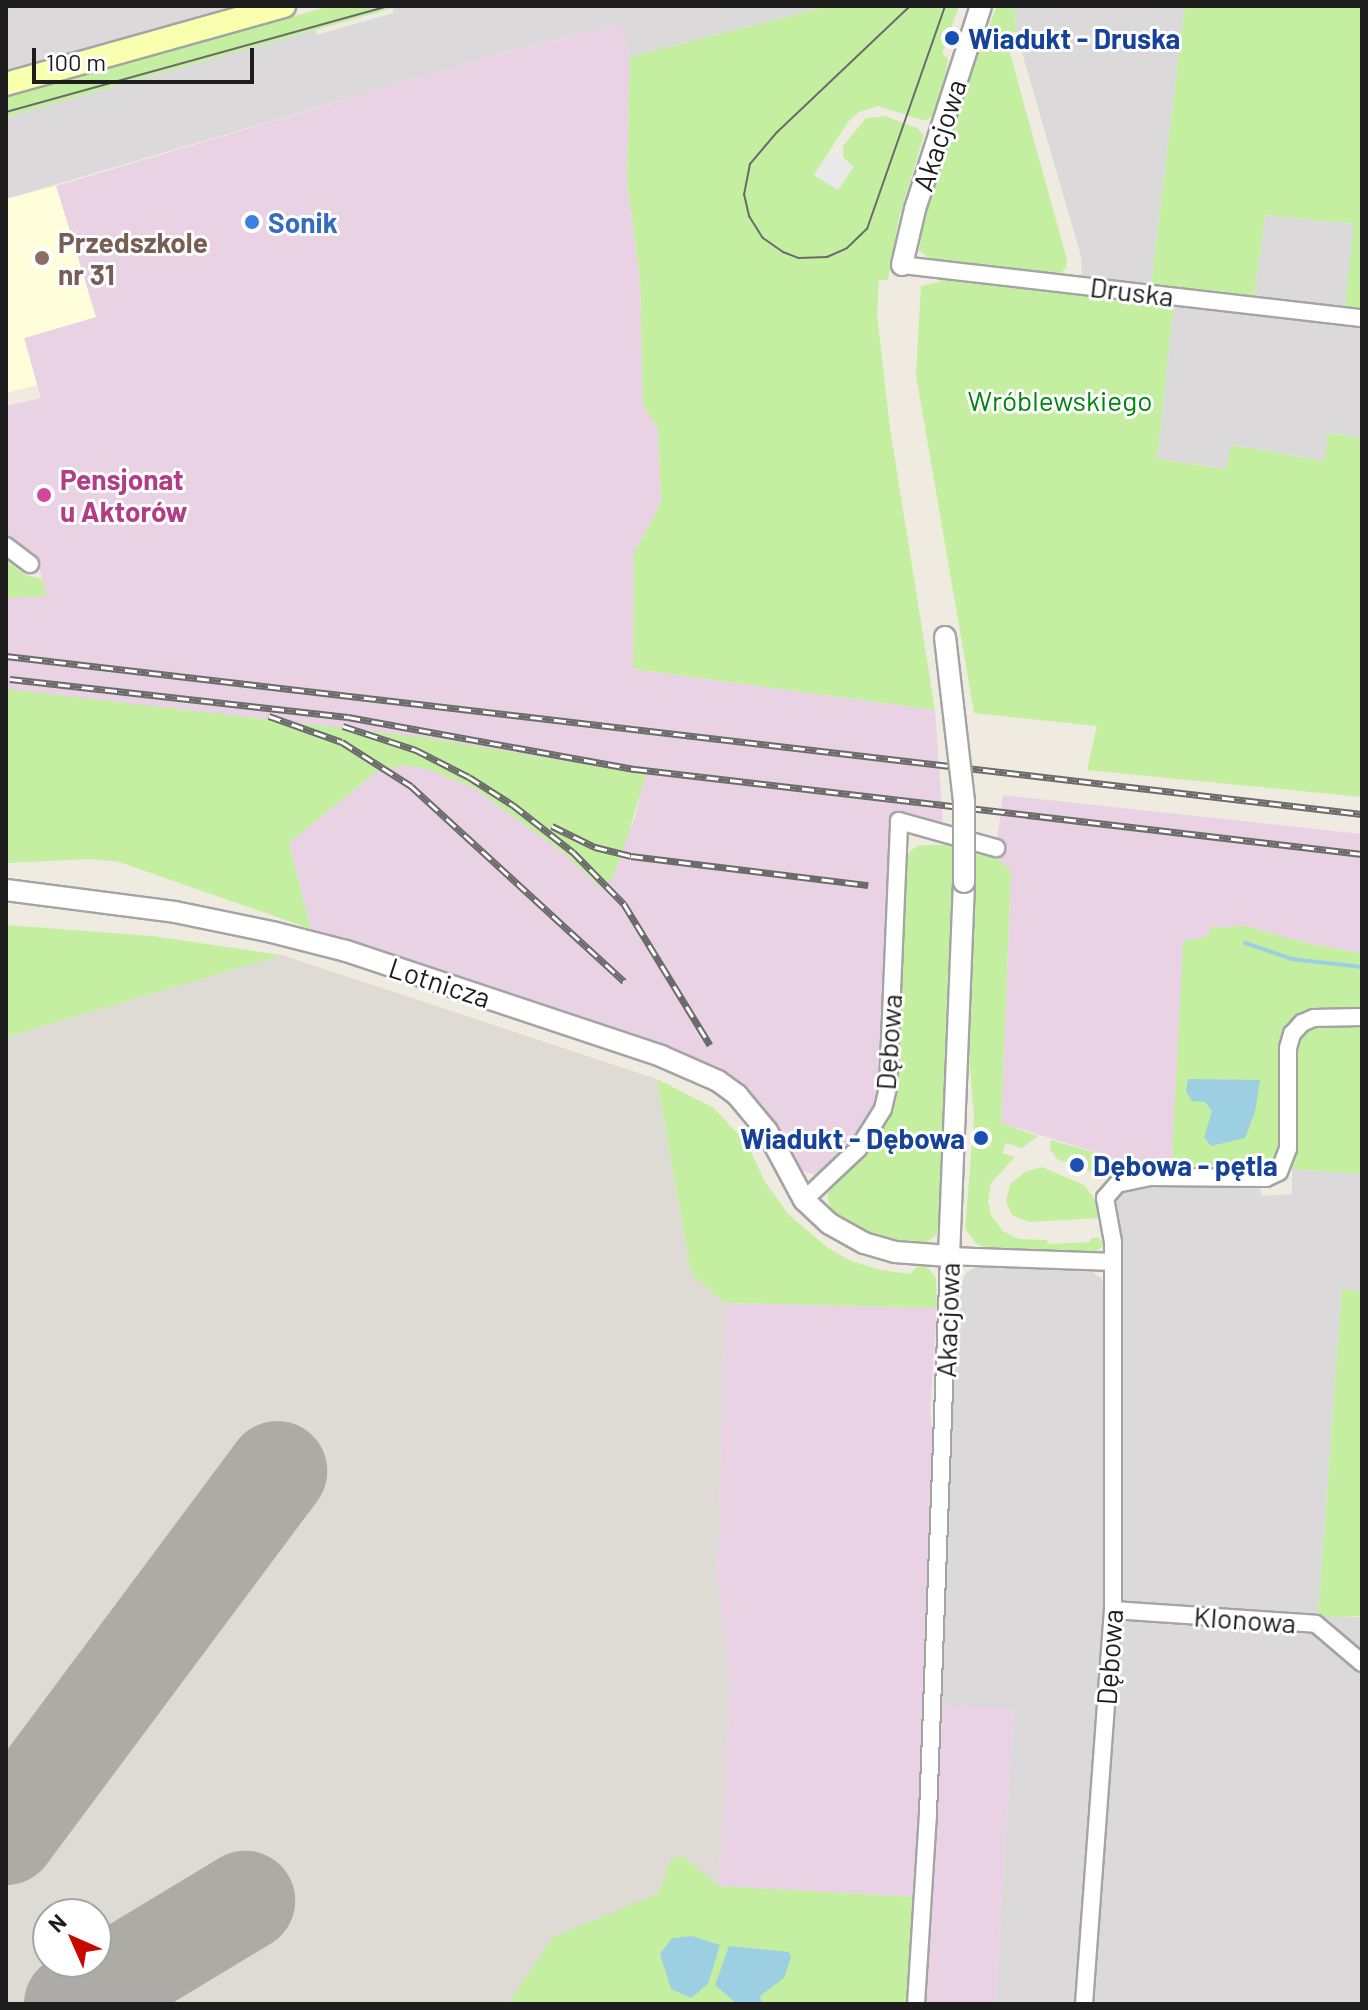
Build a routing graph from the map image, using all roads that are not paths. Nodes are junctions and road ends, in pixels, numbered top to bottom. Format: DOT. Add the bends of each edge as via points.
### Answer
graph roads {
  1 [pos="284,6"];
  2 [pos="981,6"];
  3 [pos="6,84"];
  4 [pos="902,265"];
  5 [pos="1362,318"];
  6 [pos="6,546"];
  7 [pos="30,564"];
  8 [pos="945,637"];
  9 [pos="996,848"];
  10 [pos="6,890"];
  11 [pos="1362,1017"];
  12 [pos="804,1200"];
  13 [pos="949,1256"];
  14 [pos="1113,1262"];
  15 [pos="1113,1610"];
  16 [pos="1362,1663"];
  17 [pos="916,2004"];
  18 [pos="1084,2004"];
  1 -- 3 [label="main road"];
  2 -- 4 [label="street, Akacjowa"];
  4 -- 5 [label="street, Druska"];
  6 -- 7 [label="street"];
  8 -- 13 [label="street, Akacjowa, bridge" via="964,801"];
  9 -- 12 [label="street, Dębowa" via="899,821 883,1109 858,1149"];
  10 -- 12 [label="street, Lotnicza" via="175,912 272,932 346,951 661,1056 737,1095 767,1131"];
  11 -- 14 [label="street, Dębowa" via="1314,1018 1292,1034 1288,1149 1279,1172 1266,1178 1150,1177 1117,1184 1105,1198"];
  12 -- 13 [label="street" via="830,1224 864,1243 907,1254"];
  13 -- 14 [label="street"];
  13 -- 17 [label="street, Akacjowa"];
  14 -- 15 [label="street, Dębowa"];
  15 -- 16 [label="street, Klonowa" via="1316,1624"];
  15 -- 18 [label="street, Dębowa"];
}
